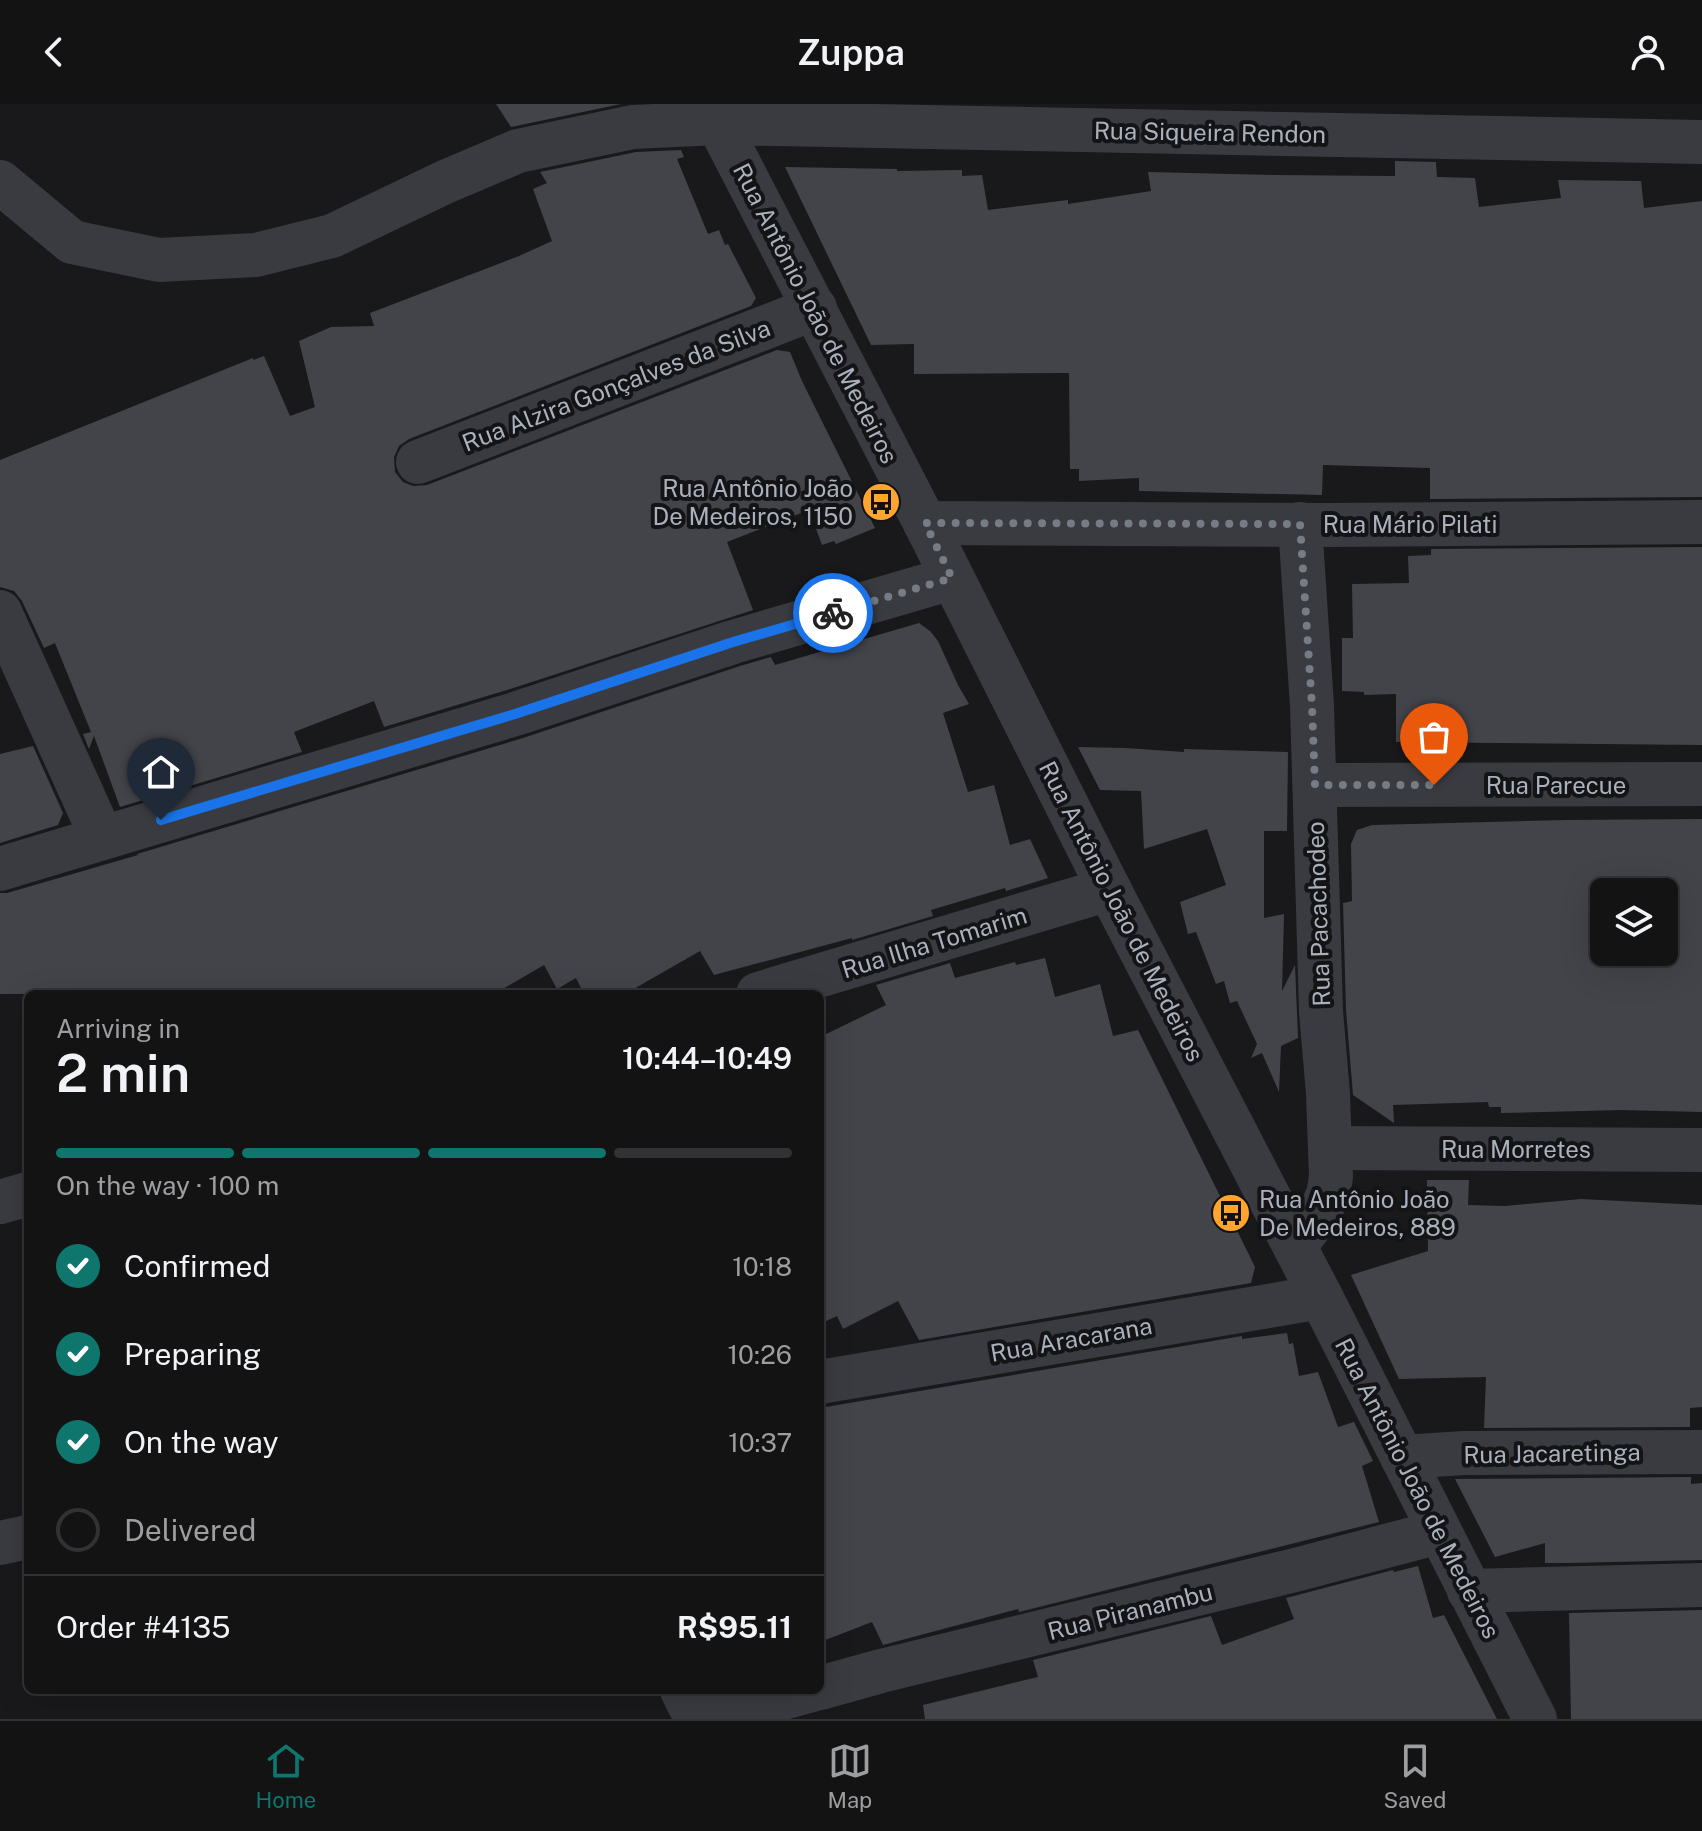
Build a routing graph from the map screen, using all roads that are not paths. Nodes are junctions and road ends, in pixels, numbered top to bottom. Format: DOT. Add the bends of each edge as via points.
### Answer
graph roads {
  1 [pos="713,113"];
  2 [pos="1702,142"];
  3 [pos="0,182"];
  4 [pos="815,308"];
  5 [pos="418,462"];
  6 [pos="1702,522"];
  7 [pos="925,523"];
  8 [pos="1300,524"];
  9 [pos="952,578"];
  10 [pos="0,612"];
  11 [pos="1702,784"];
  12 [pos="1315,785"];
  13 [pos="102,838"];
  14 [pos="0,869"];
  15 [pos="1109,889"];
  16 [pos="771,990"];
  17 [pos="1331,1148"];
  18 [pos="1702,1150"];
  19 [pos="24,1195"];
  20 [pos="0,1202"];
  21 [pos="1295,1246"];
  22 [pos="1321,1297"];
  23 [pos="824,1381"];
  24 [pos="1702,1452"];
  25 [pos="1402,1457"];
  26 [pos="1439,1532"];
  27 [pos="24,1538"];
  28 [pos="0,1543"];
  29 [pos="1702,1585"];
  30 [pos="1469,1591"];
  31 [pos="824,1687"];
  32 [pos="797,1694"];
  33 [pos="693,1704"];
  34 [pos="1535,1719"];
  1 -- 2 [label="street, Rua Siqueira Rendon"];
  1 -- 3 [label="street, Rua Siqueira Rendon" via="518,151 332,236 256,255 159,260 72,242"];
  1 -- 4 [label="street, Rua Antônio João de Medeiros"];
  4 -- 5 [label="street, Rua Alzira Gonçalves da Silva"];
  4 -- 7 [label="street, Rua Antônio João de Medeiros"];
  6 -- 8 [label="street, Rua Mário Pilati"];
  7 -- 8 [label="street, Rua Mário Pilati"];
  7 -- 9 [label="street, Rua Antônio João de Medeiros"];
  8 -- 12 [label="street, Rua Pacachodeo"];
  9 -- 13 [label="street"];
  9 -- 15 [label="street, Rua Antônio João de Medeiros"];
  10 -- 13 [label="street"];
  11 -- 12 [label="street, Rua Parecue"];
  12 -- 17 [label="street, Rua Pacachodeo"];
  13 -- 14 [label="street"];
  15 -- 16 [label="street, Rua Ilha Tomarim"];
  15 -- 21 [label="street, Rua Antônio João de Medeiros"];
  17 -- 18 [label="street, Rua Morretes"];
  17 -- 21 [label="street, Rua Pacachodeo" via="1328,1195"];
  19 -- 20 [label="street"];
  21 -- 22 [label="street, Rua Antônio João de Medeiros"];
  22 -- 23 [label="street, Rua Aracarana"];
  22 -- 25 [label="street, Rua Antônio João de Medeiros"];
  24 -- 25 [label="street, Rua Jacaretinga"];
  25 -- 26 [label="street, Rua Antônio João de Medeiros"];
  26 -- 30 [label="street, Rua Antônio João de Medeiros"];
  26 -- 31 [label="street, Rua Piranambu"];
  27 -- 28 [label="street"];
  29 -- 30 [label="street"];
  30 -- 34 [label="street, Rua Antônio João de Medeiros"];
  32 -- 33 [label="street" via="717,1716"];
}
